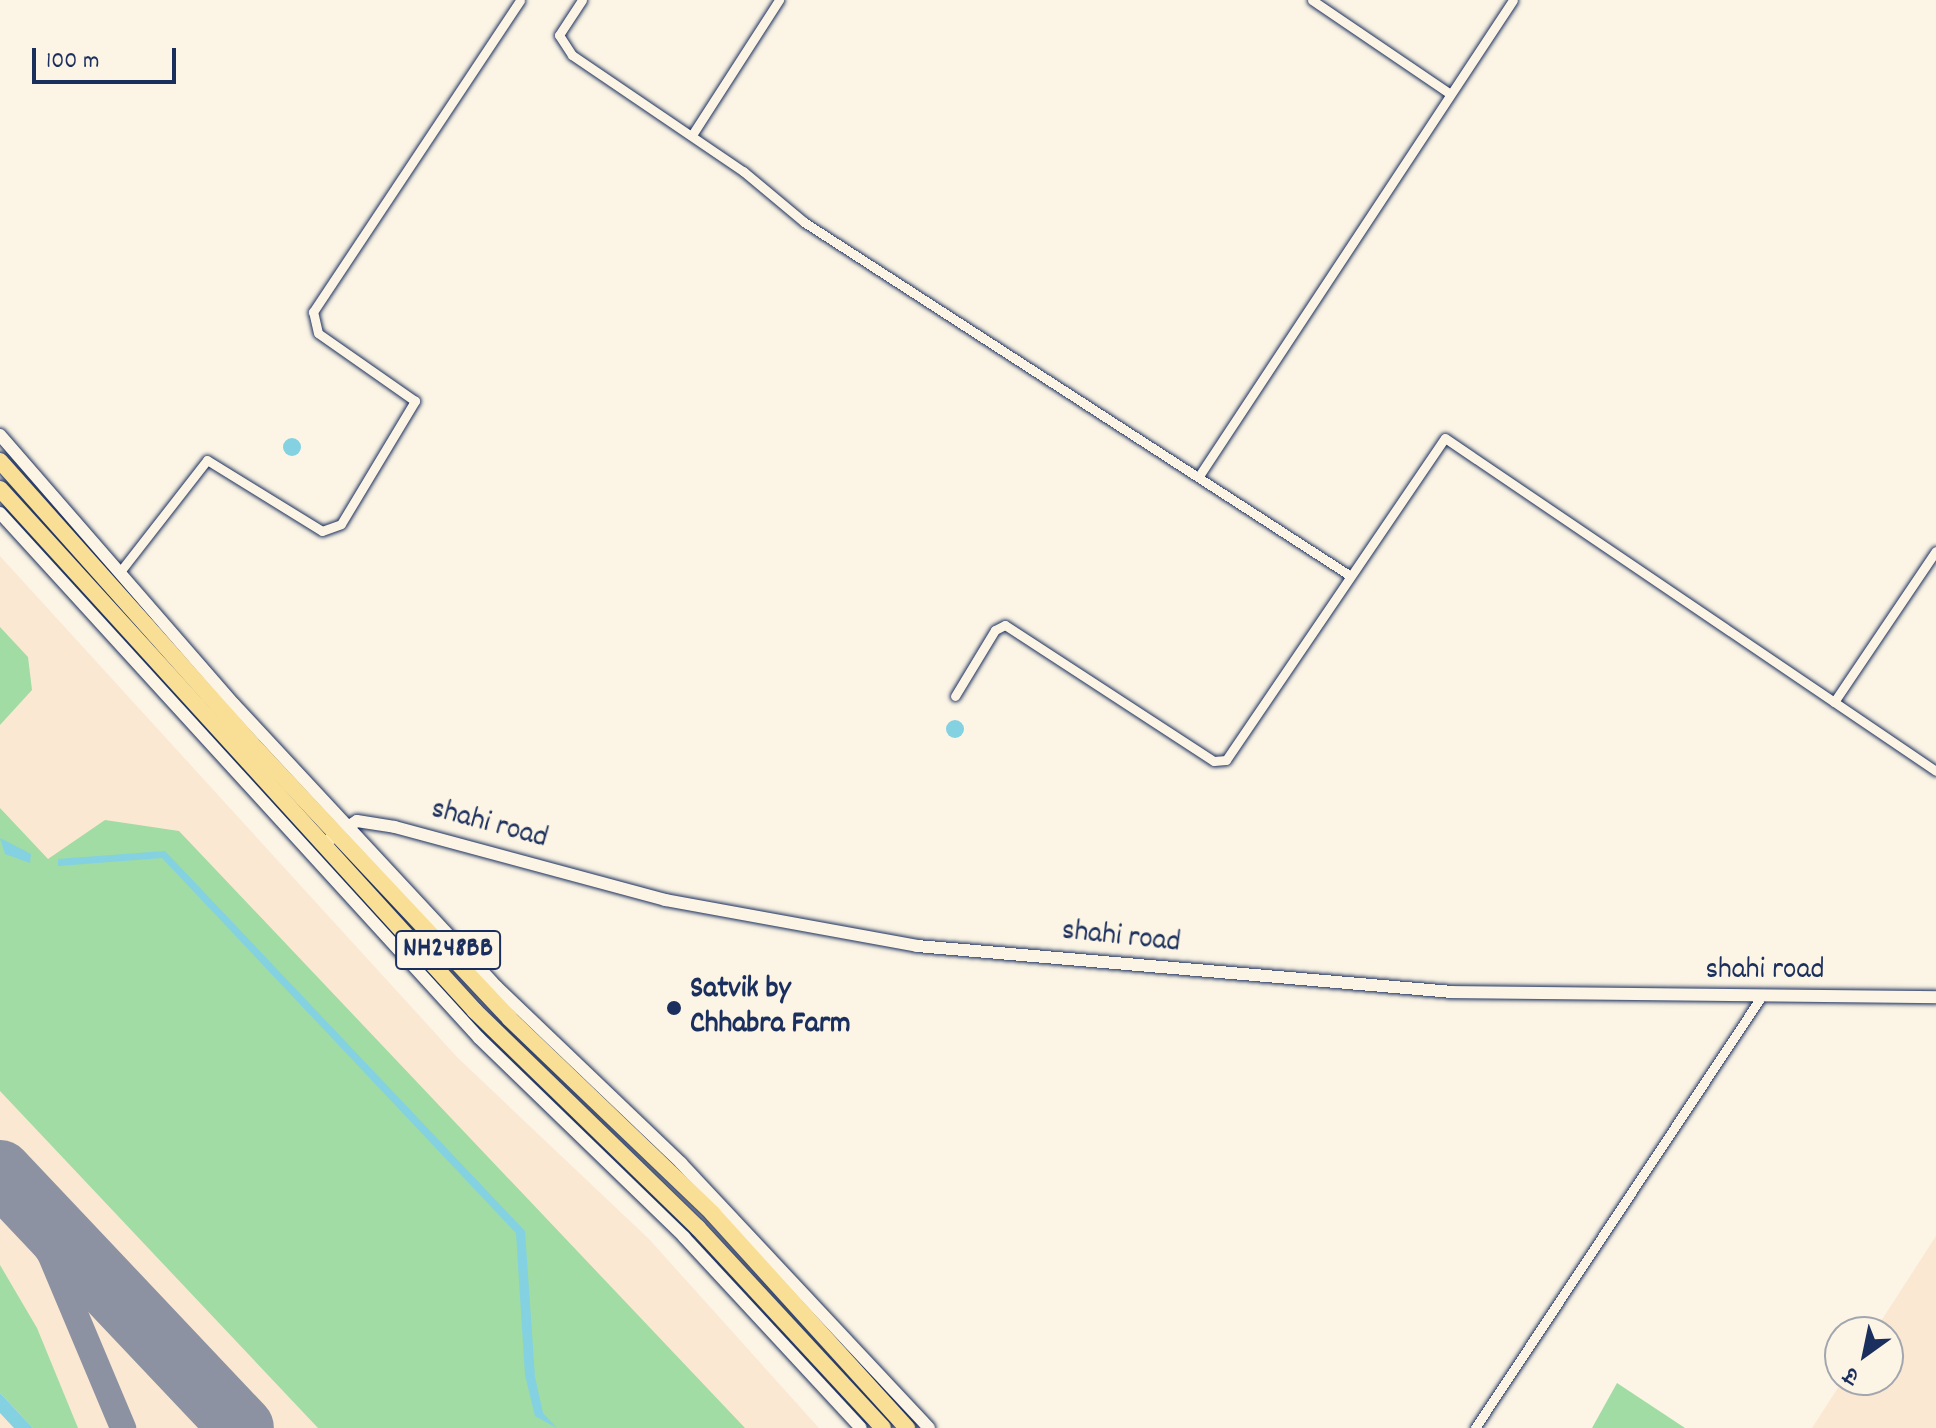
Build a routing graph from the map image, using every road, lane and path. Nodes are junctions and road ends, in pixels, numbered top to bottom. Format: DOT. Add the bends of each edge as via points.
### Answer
graph roads {
  1 [pos="520,0"];
  2 [pos="582,0"];
  3 [pos="779,0"];
  4 [pos="1312,0"];
  5 [pos="1513,0"];
  6 [pos="1449,93"];
  7 [pos="692,135"];
  8 [pos="0,435"];
  9 [pos="0,461"];
  10 [pos="1199,476"];
  11 [pos="0,489"];
  12 [pos="0,513"];
  13 [pos="1936,551"];
  14 [pos="119,573"];
  15 [pos="1349,575"];
  16 [pos="955,696"];
  17 [pos="1834,702"];
  18 [pos="1936,771"];
  19 [pos="344,828"];
  20 [pos="323,845"];
  21 [pos="1936,997"];
  22 [pos="1759,1000"];
  23 [pos="861,1428"];
  24 [pos="883,1428"];
  25 [pos="907,1428"];
  26 [pos="929,1428"];
  27 [pos="1475,1428"];
  1 -- 14 [label="street" via="313,312 318,333 415,401 341,524 322,531 207,460"];
  2 -- 7 [label="street" via="559,35 563,48"];
  3 -- 7 [label="street"];
  4 -- 6 [label="street"];
  5 -- 6 [label="street"];
  6 -- 10 [label="street"];
  7 -- 10 [label="street" via="804,222"];
  8 -- 14 [label="street"];
  9 -- 19 [label="highway, NH248BB"];
  10 -- 15 [label="street"];
  11 -- 20 [label="highway, NH248BB"];
  12 -- 23 [label="street" via="479,1038 676,1228"];
  13 -- 17 [label="street"];
  14 -- 19 [label="street"];
  15 -- 16 [label="street" via="1221,763 1005,625 995,630"];
  15 -- 17 [label="street" via="1438,442 1450,438"];
  17 -- 18 [label="street"];
  19 -- 20 [label="street"];
  19 -- 22 [label="street, shahi road" via="395,827 745,918 917,946 1452,992"];
  19 -- 25 [label="highway, NH248BB" via="510,1019 713,1214"];
  19 -- 26 [label="street" via="523,1014 671,1153"];
  20 -- 24 [label="highway, NH248BB"];
  21 -- 22 [label="street, shahi road"];
  22 -- 27 [label="street"];
}
